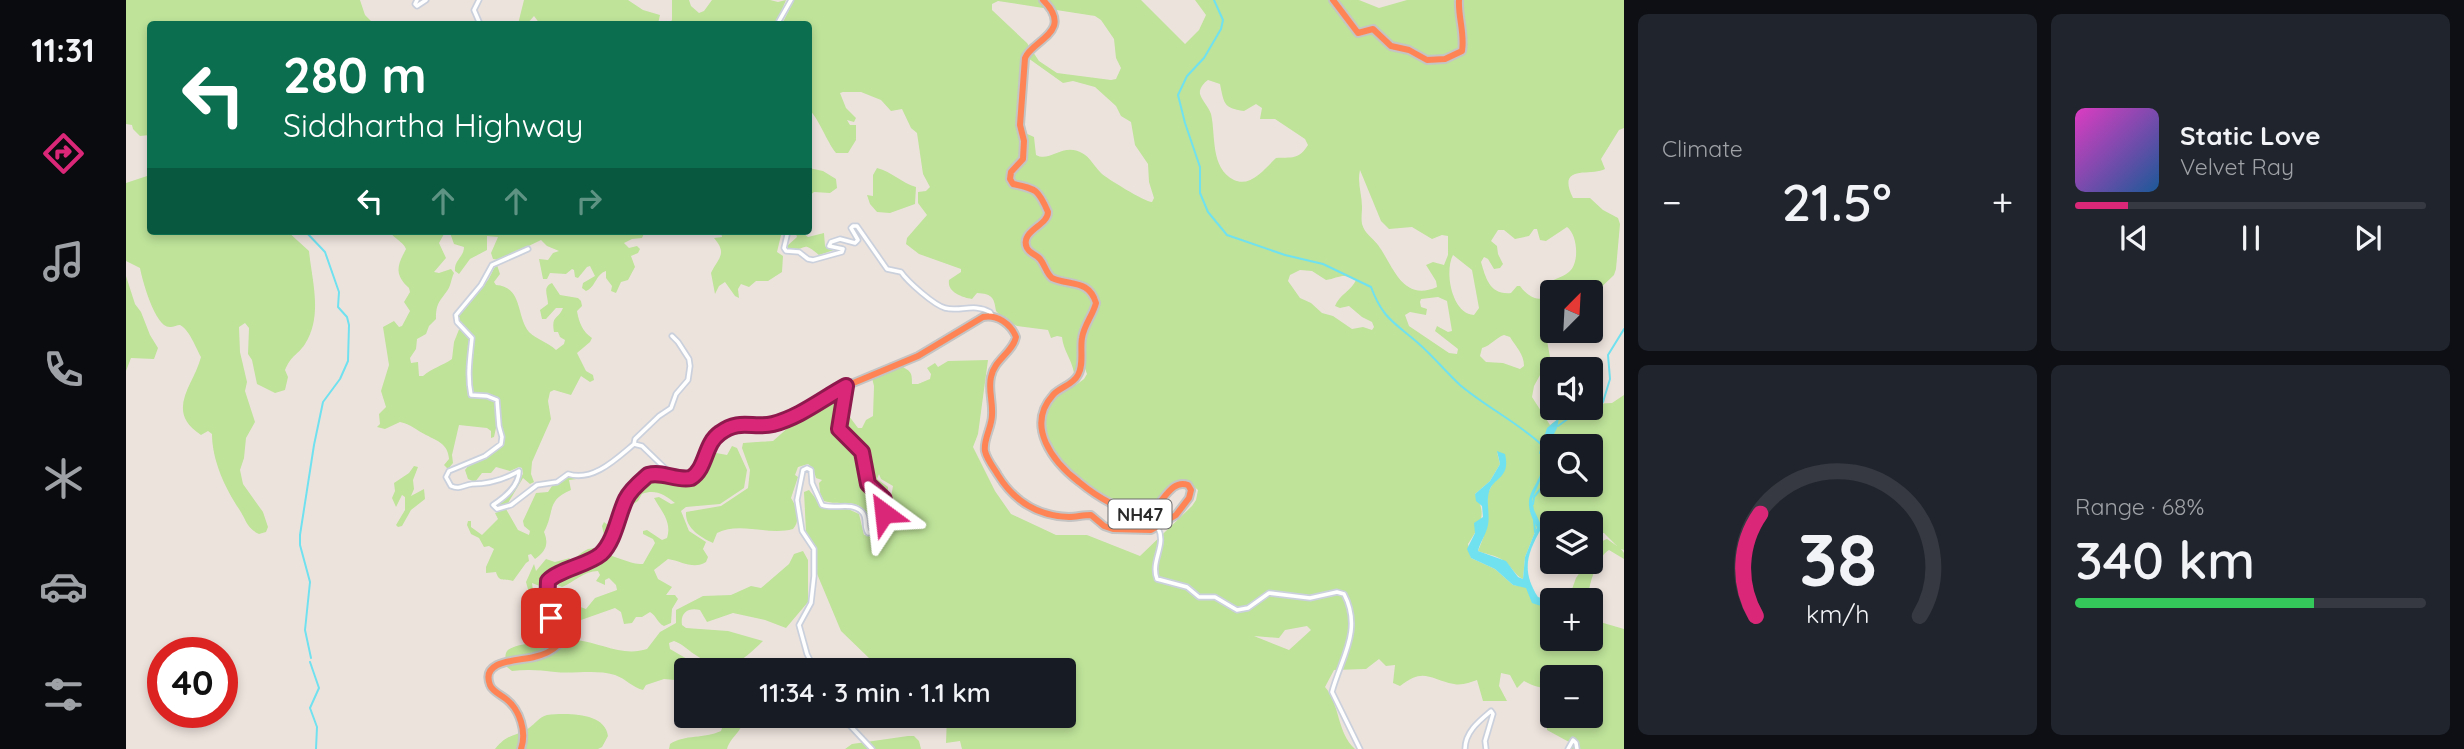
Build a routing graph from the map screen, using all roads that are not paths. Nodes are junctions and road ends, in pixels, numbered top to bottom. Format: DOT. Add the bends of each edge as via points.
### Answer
graph roads {
  1 [pos="417,0"];
  2 [pos="426,0"];
  3 [pos="479,0"];
  4 [pos="791,0"];
  5 [pos="1043,0"];
  6 [pos="1333,0"];
  7 [pos="1460,0"];
  8 [pos="479,21"];
  9 [pos="779,21"];
  10 [pos="787,235"];
  11 [pos="528,249"];
  12 [pos="992,315"];
  13 [pos="672,336"];
  14 [pos="846,386"];
  15 [pos="634,444"];
  16 [pos="674,478"];
  17 [pos="1158,528"];
  18 [pos="809,658"];
  19 [pos="852,728"];
  20 [pos="521,749"];
  21 [pos="872,749"];
  22 [pos="1360,749"];
  23 [pos="1465,749"];
  24 [pos="1486,749"];
  25 [pos="1568,749"];
  26 [pos="1577,749"];
  1 -- 2 [label="street" via="416,6"];
  3 -- 8 [label="street" via="474,10"];
  4 -- 9 [label="street"];
  5 -- 17 [label="highway, NH47" via="1052,10 1053,27 1025,58 1020,125 1023,159 1010,179 1035,190 1048,212 1046,221 1028,237 1028,250 1040,258 1050,277 1081,285 1097,303 1083,333 1079,374 1048,402 1043,437 1054,458 1076,480 1133,511 1151,513 1175,485 1188,485 1191,492 1186,503"];
  6 -- 7 [label="highway" via="1358,33 1373,29 1391,46 1433,61 1462,51"];
  10 -- 12 [label="street" via="786,251 813,260 842,252 830,246 831,242 855,243 858,240 851,228 857,226 887,269 901,272 909,283 946,308 981,308"];
  11 -- 15 [label="street" via="492,265 456,315 472,338 471,394 497,400 502,439 491,453 448,472 448,482 457,488 482,485 519,471 508,494 493,505 497,509 513,504 537,485 602,468"];
  12 -- 14 [label="highway" via="918,356"];
  12 -- 17 [label="highway, NH47" via="1016,337 991,375 992,415 985,447 1008,489 1026,505 1049,514 1091,515 1114,530"];
  13 -- 15 [label="street" via="689,359 688,380 671,408"];
  14 -- 16 [label="highway" via="773,424 745,423 727,429 713,440 696,475"];
  14 -- 18 [label="street" via="839,429 862,452 868,484 886,503 880,523 868,533 861,511 822,505 811,470 803,470 797,500 802,531 814,549 814,576 811,603 799,625"];
  15 -- 16 [label="street" via="642,446"];
  16 -- 20 [label="highway" via="648,475 626,498 601,553 548,581 548,610 562,634 556,647 492,668 491,687 519,716"];
  17 -- 22 [label="street" via="1162,539 1154,568 1157,579 1187,587 1199,597 1215,597 1237,610 1269,593 1310,598 1344,594 1353,620 1332,692"];
  19 -- 21 [label="street"];
  23 -- 24 [label="street" via="1468,735 1491,711"];
  25 -- 26 [label="street" via="1573,740"];
}
